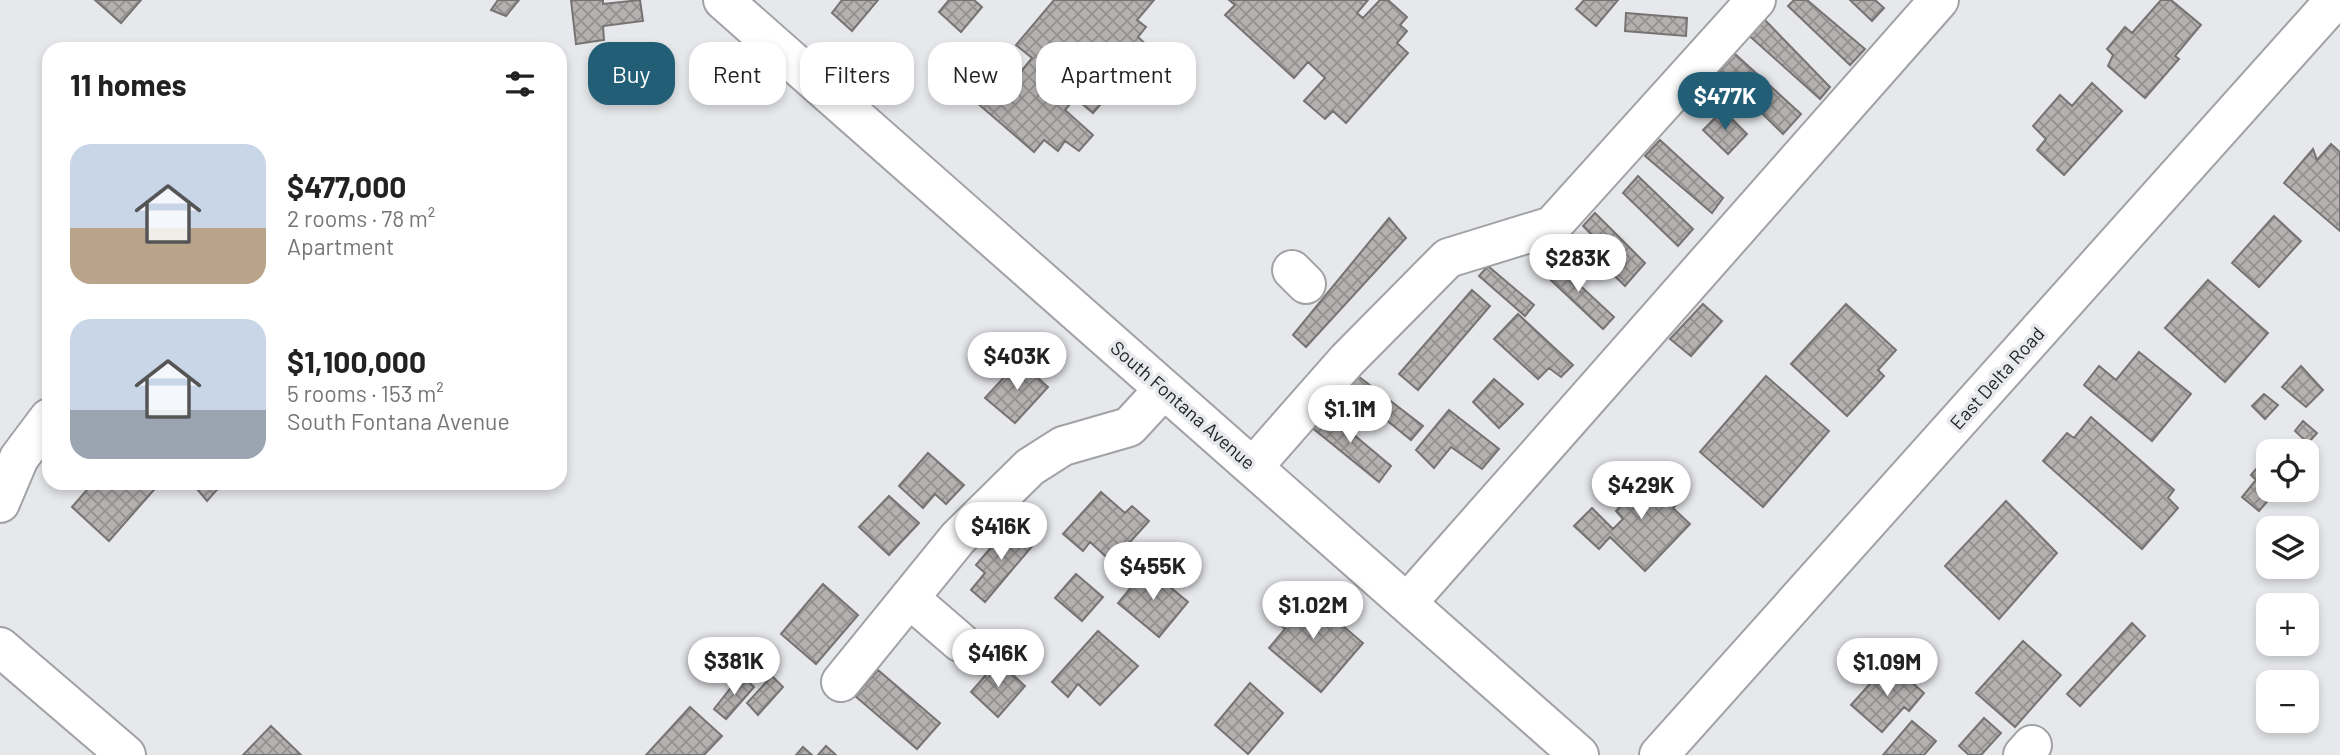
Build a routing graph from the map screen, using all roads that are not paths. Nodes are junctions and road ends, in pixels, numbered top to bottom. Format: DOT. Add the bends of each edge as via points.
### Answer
graph roads {
  1 [pos="1756,0"];
  2 [pos="1939,0"];
  3 [pos="2335,0"];
  4 [pos="749,8"];
  5 [pos="1164,389"];
  6 [pos="42,427"];
  7 [pos="1253,467"];
  8 [pos="0,503"];
  9 [pos="909,598"];
  10 [pos="1407,603"];
  11 [pos="960,642"];
  12 [pos="0,647"];
  13 [pos="841,682"];
  14 [pos="126,755"];
  15 [pos="1579,755"];
  16 [pos="1659,755"];
  1 -- 7 [label="street" via="1552,226 1448,258 1348,360"];
  2 -- 10 [label="street"];
  3 -- 16 [label="street, East Delta Road"];
  4 -- 5 [label="street, South Fontana Avenue"];
  5 -- 7 [label="street, South Fontana Avenue"];
  5 -- 9 [label="street" via="1129,427 1063,446 1030,467 958,538"];
  6 -- 8 [label="street" via="19,458"];
  7 -- 10 [label="street, South Fontana Avenue"];
  9 -- 11 [label="street"];
  9 -- 13 [label="street"];
  10 -- 15 [label="street, South Fontana Avenue"];
  12 -- 14 [label="street"];
}
